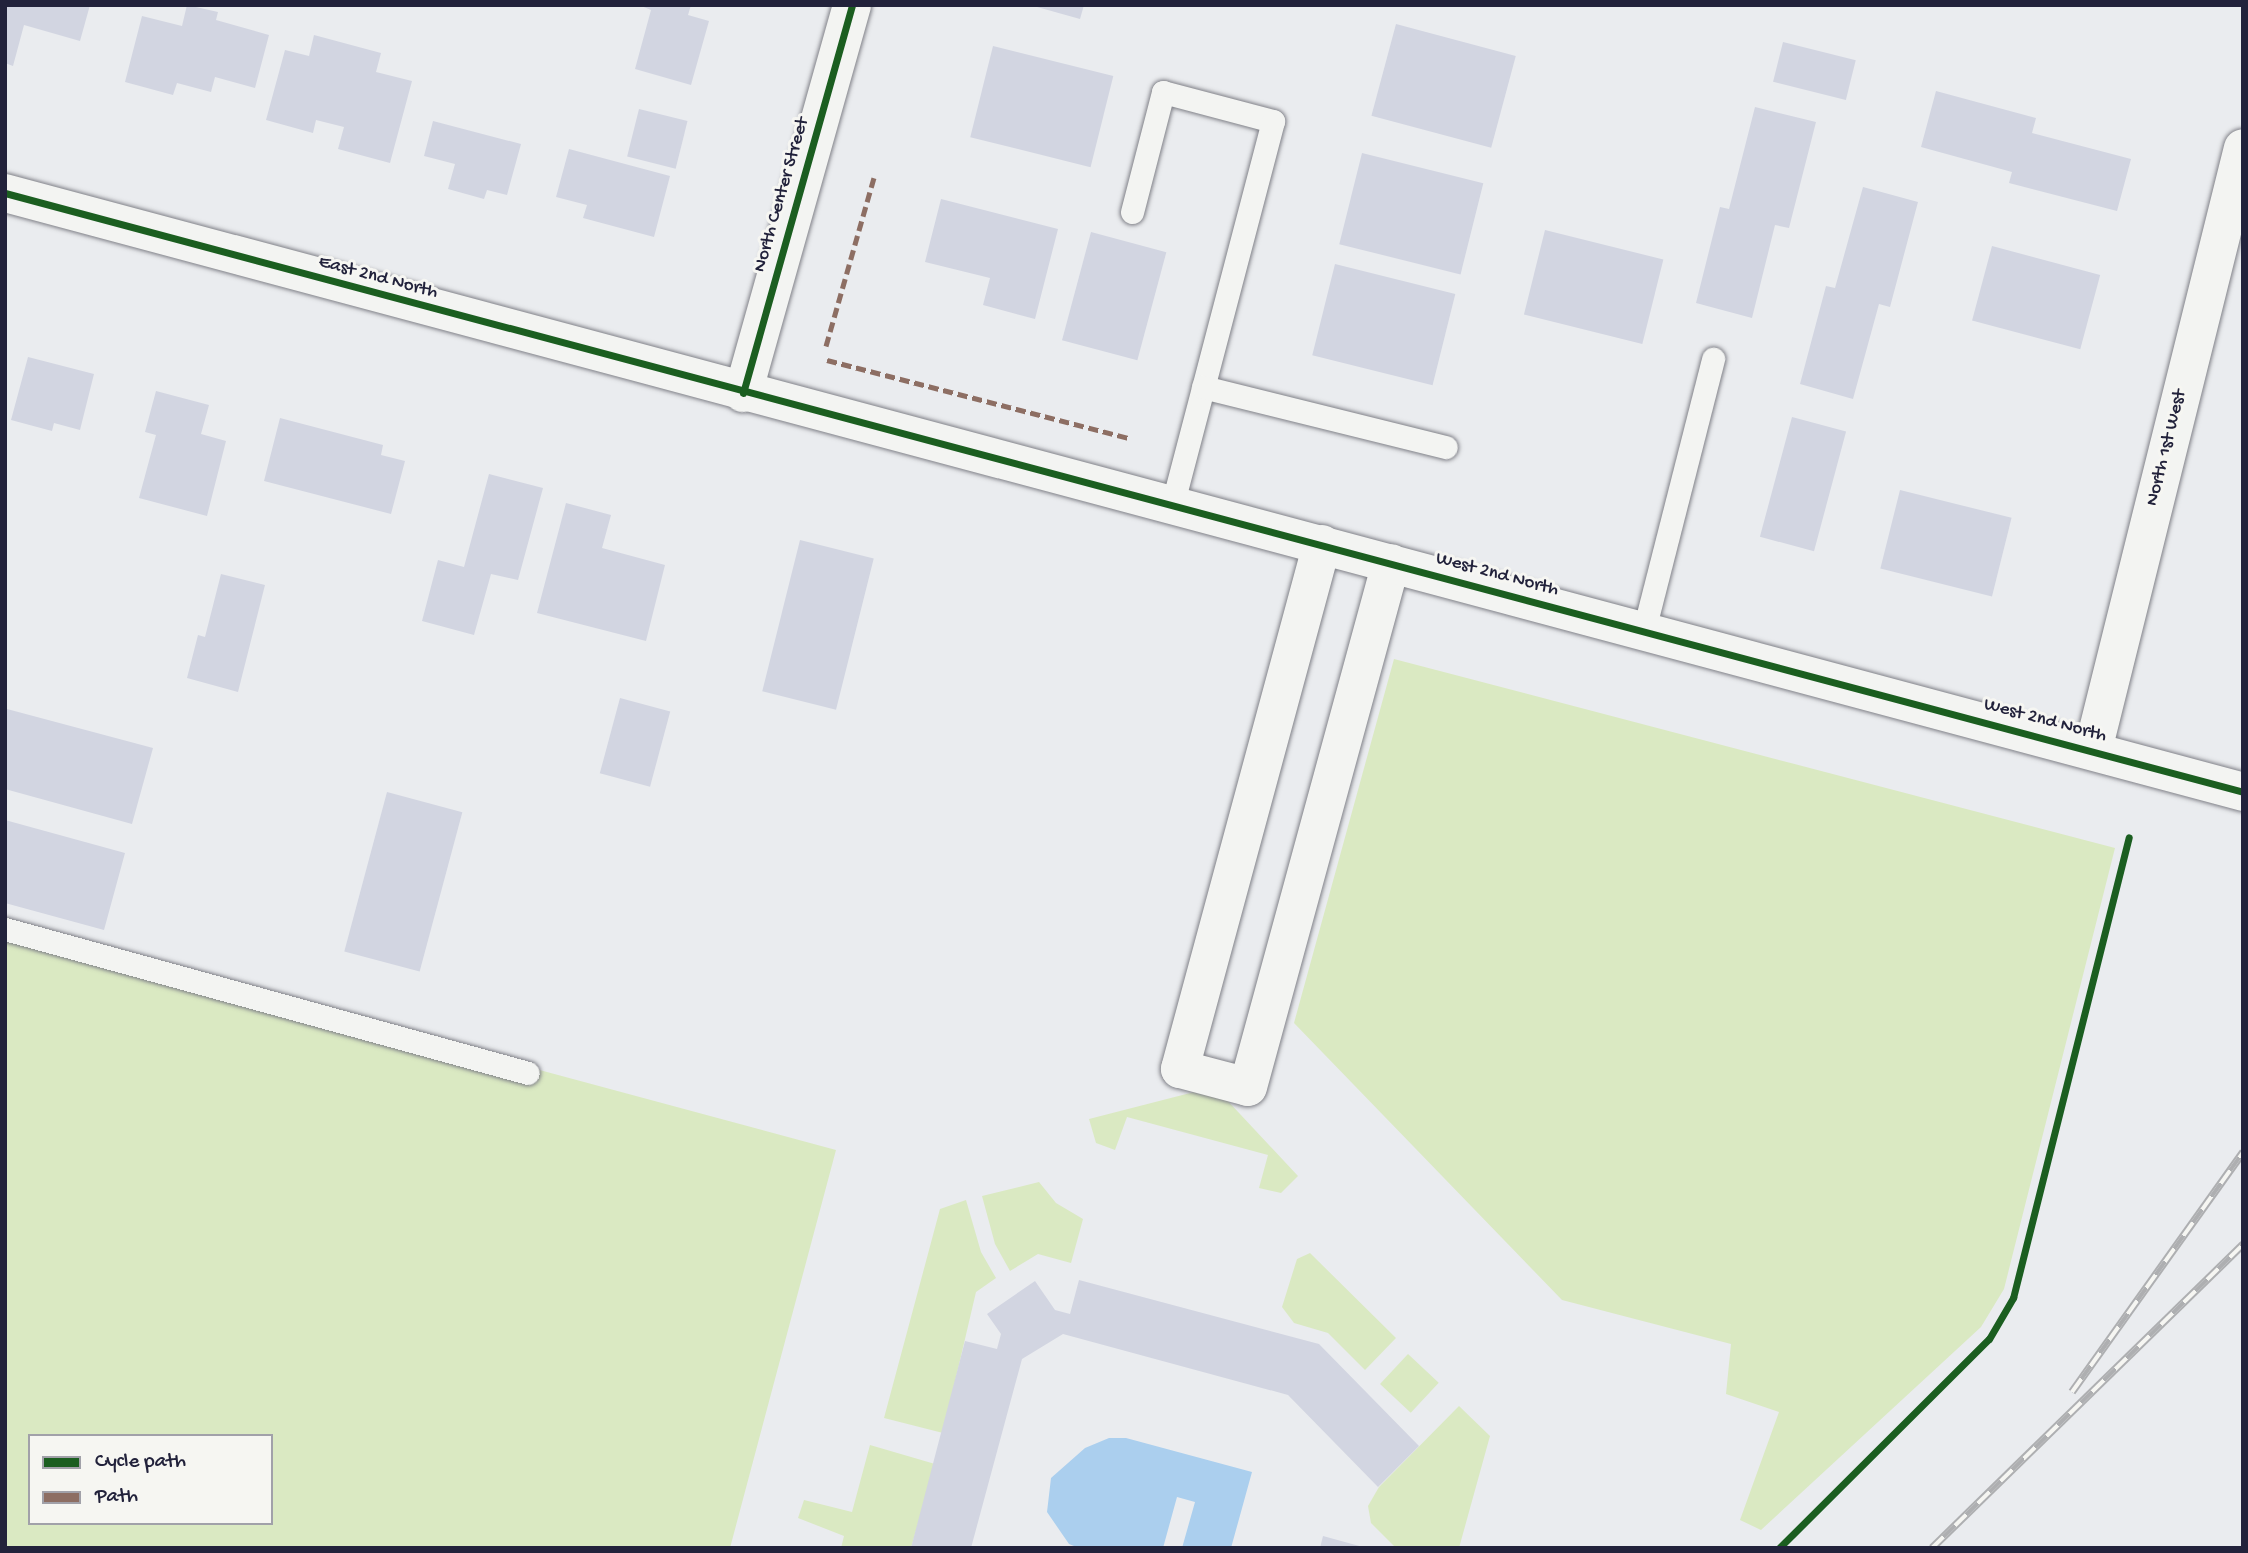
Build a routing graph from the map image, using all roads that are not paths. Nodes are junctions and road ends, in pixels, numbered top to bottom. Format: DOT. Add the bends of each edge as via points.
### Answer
graph roads {
  1 [pos="852,5"];
  2 [pos="2243,148"];
  3 [pos="5,193"];
  4 [pos="1132,212"];
  5 [pos="1713,359"];
  6 [pos="1203,387"];
  7 [pos="743,393"];
  8 [pos="1446,447"];
  9 [pos="1172,506"];
  10 [pos="1322,544"];
  11 [pos="1391,563"];
  12 [pos="1644,630"];
  13 [pos="2093,750"];
  14 [pos="2243,792"];
  15 [pos="5,929"];
  16 [pos="528,1073"];
  1 -- 7 [label="street, North Center Street"];
  2 -- 13 [label="street, North 1st West"];
  3 -- 7 [label="street, East 2nd North"];
  4 -- 6 [label="lane" via="1163,92 1273,121"];
  5 -- 12 [label="lane"];
  6 -- 8 [label="lane"];
  6 -- 9 [label="lane"];
  7 -- 9 [label="street, West 2nd North"];
  9 -- 10 [label="street, West 2nd North"];
  10 -- 11 [label="street, West 2nd North"];
  10 -- 11 [label="street" via="1180,1069 1248,1087"];
  11 -- 12 [label="street, West 2nd North"];
  12 -- 13 [label="street, West 2nd North"];
  13 -- 14 [label="street, West 2nd North"];
  15 -- 16 [label="lane"];
}
